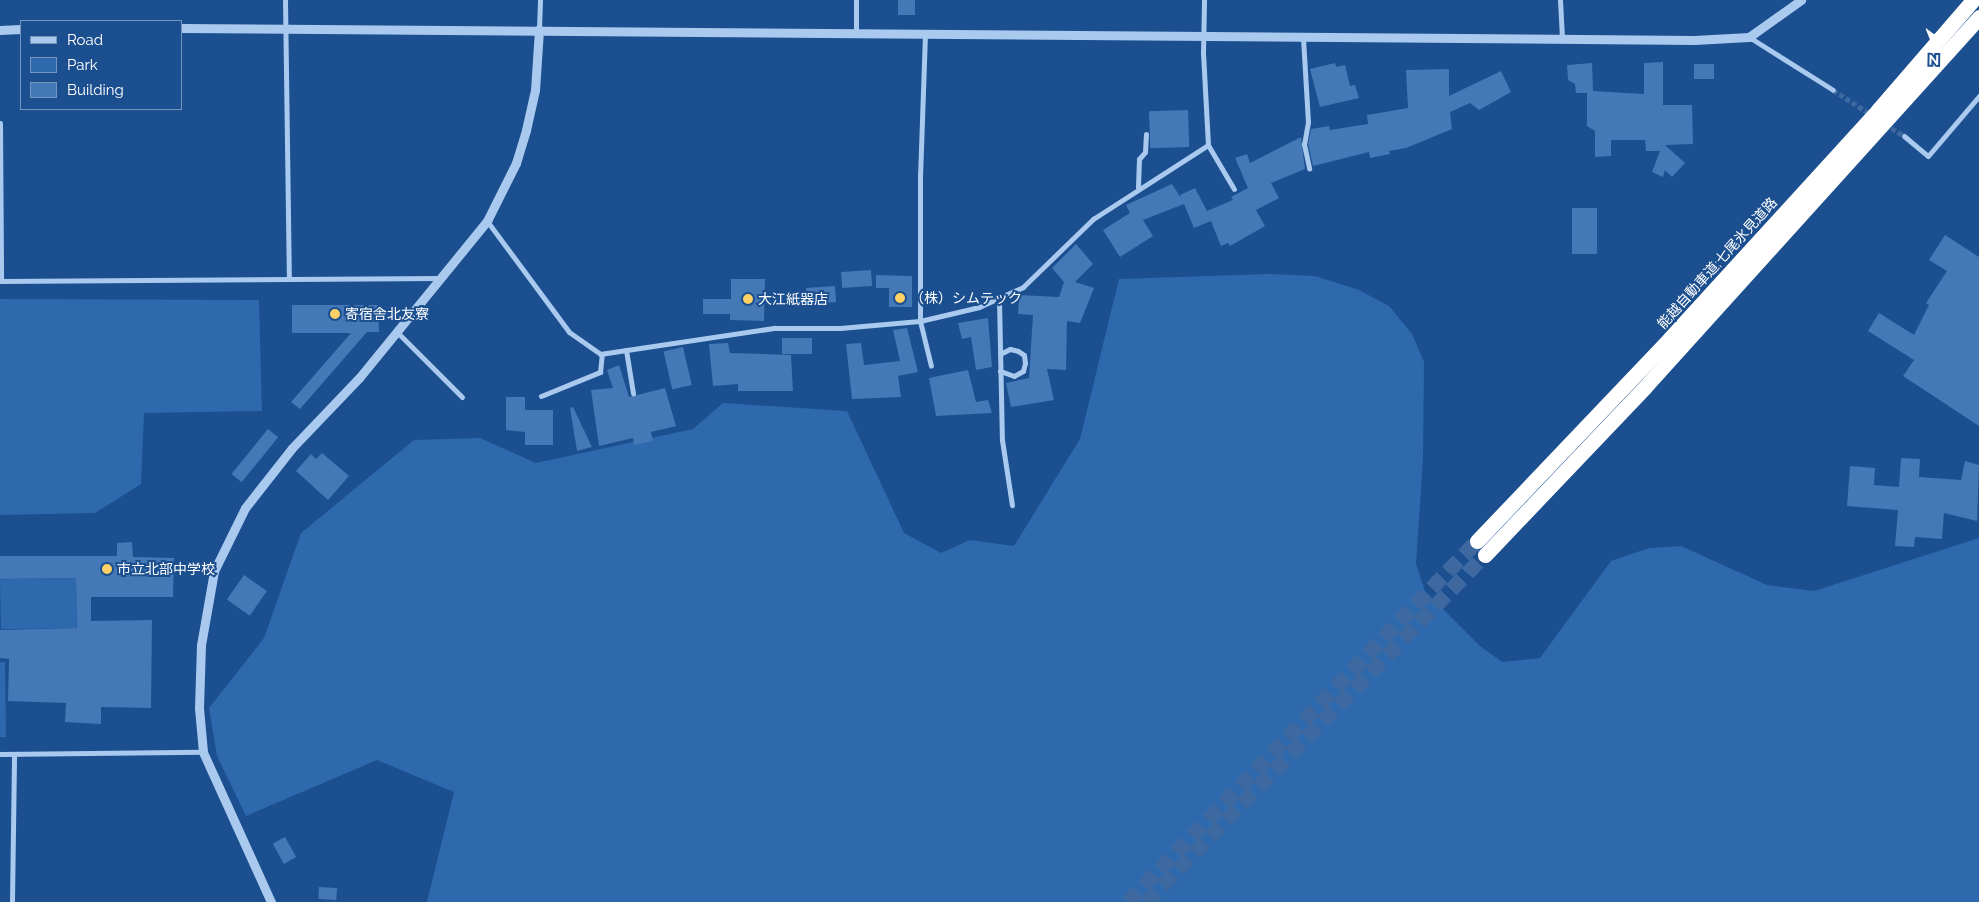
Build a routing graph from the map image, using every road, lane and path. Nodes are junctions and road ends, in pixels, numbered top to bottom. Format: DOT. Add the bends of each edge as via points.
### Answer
graph roads {
  1 [pos="284,0"];
  2 [pos="540,0"];
  3 [pos="856,0"];
  4 [pos="1204,0"];
  5 [pos="1560,0"];
  6 [pos="1800,0"];
  7 [pos="1973,0"];
  8 [pos="1979,17"];
  9 [pos="285,27"];
  10 [pos="182,28"];
  11 [pos="540,29"];
  12 [pos="0,30"];
  13 [pos="20,30"];
  14 [pos="856,33"];
  15 [pos="925,34"];
  16 [pos="1203,36"];
  17 [pos="1750,37"];
  18 [pos="1303,38"];
  19 [pos="1562,41"];
  20 [pos="1833,90"];
  21 [pos="1979,96"];
  22 [pos="0,123"];
  23 [pos="1146,134"];
  24 [pos="1904,136"];
  25 [pos="1208,145"];
  26 [pos="1309,168"];
  27 [pos="1138,187"];
  28 [pos="1234,189"];
  29 [pos="487,221"];
  30 [pos="443,278"];
  31 [pos="289,279"];
  32 [pos="0,281"];
  33 [pos="999,300"];
  34 [pos="920,321"];
  35 [pos="397,332"];
  36 [pos="626,350"];
  37 [pos="602,354"];
  38 [pos="1000,354"];
  39 [pos="931,366"];
  40 [pos="1000,371"];
  41 [pos="633,392"];
  42 [pos="542,396"];
  43 [pos="462,397"];
  44 [pos="1012,505"];
  45 [pos="1477,541"];
  46 [pos="1485,555"];
  47 [pos="203,752"];
  48 [pos="0,754"];
  49 [pos="14,754"];
  50 [pos="12,902"];
  51 [pos="271,902"];
  1 -- 9 [label="street"];
  2 -- 11 [label="street"];
  3 -- 14 [label="street"];
  4 -- 16 [label="street"];
  5 -- 19 [label="street"];
  6 -- 17 [label="street"];
  7 -- 45 [label="highway, 能越自動車道;七尾氷見道路" via="1878,110 1670,338"];
  8 -- 46 [label="highway" via="1644,388"];
  9 -- 10 [label="street"];
  9 -- 11 [label="street"];
  9 -- 31 [label="street"];
  11 -- 14 [label="street"];
  11 -- 29 [label="street" via="535,90 526,130 516,163"];
  12 -- 13 [label="street"];
  14 -- 15 [label="street"];
  15 -- 16 [label="street"];
  15 -- 34 [label="street" via="920,175"];
  16 -- 18 [label="street"];
  16 -- 25 [label="street"];
  17 -- 19 [label="street"];
  17 -- 20 [label="street"];
  18 -- 19 [label="street"];
  18 -- 26 [label="street" via="1308,122 1304,144"];
  21 -- 24 [label="street" via="1928,156"];
  22 -- 32 [label="street"];
  23 -- 27 [label="street" via="1145,152 1139,160"];
  25 -- 27 [label="street"];
  25 -- 28 [label="street"];
  27 -- 33 [label="street" via="1093,218 1023,288"];
  29 -- 30 [label="street"];
  29 -- 37 [label="street" via="569,332"];
  30 -- 31 [label="street"];
  30 -- 35 [label="street"];
  31 -- 32 [label="street"];
  33 -- 34 [label="street"];
  33 -- 38 [label="street"];
  34 -- 36 [label="street" via="840,328 775,328"];
  34 -- 39 [label="street"];
  35 -- 43 [label="street"];
  35 -- 47 [label="street" via="360,378 292,448 245,508 214,571 201,645 199,708"];
  36 -- 37 [label="street"];
  36 -- 41 [label="street"];
  37 -- 42 [label="street" via="600,372"];
  38 -- 40 [label="street"];
  38 -- 40 [label="street" via="1010,349 1018,351 1024,355 1026,363 1023,371 1014,376"];
  40 -- 44 [label="street" via="1002,440"];
  47 -- 49 [label="street"];
  47 -- 51 [label="street"];
  48 -- 49 [label="street"];
  49 -- 50 [label="street"];
}
